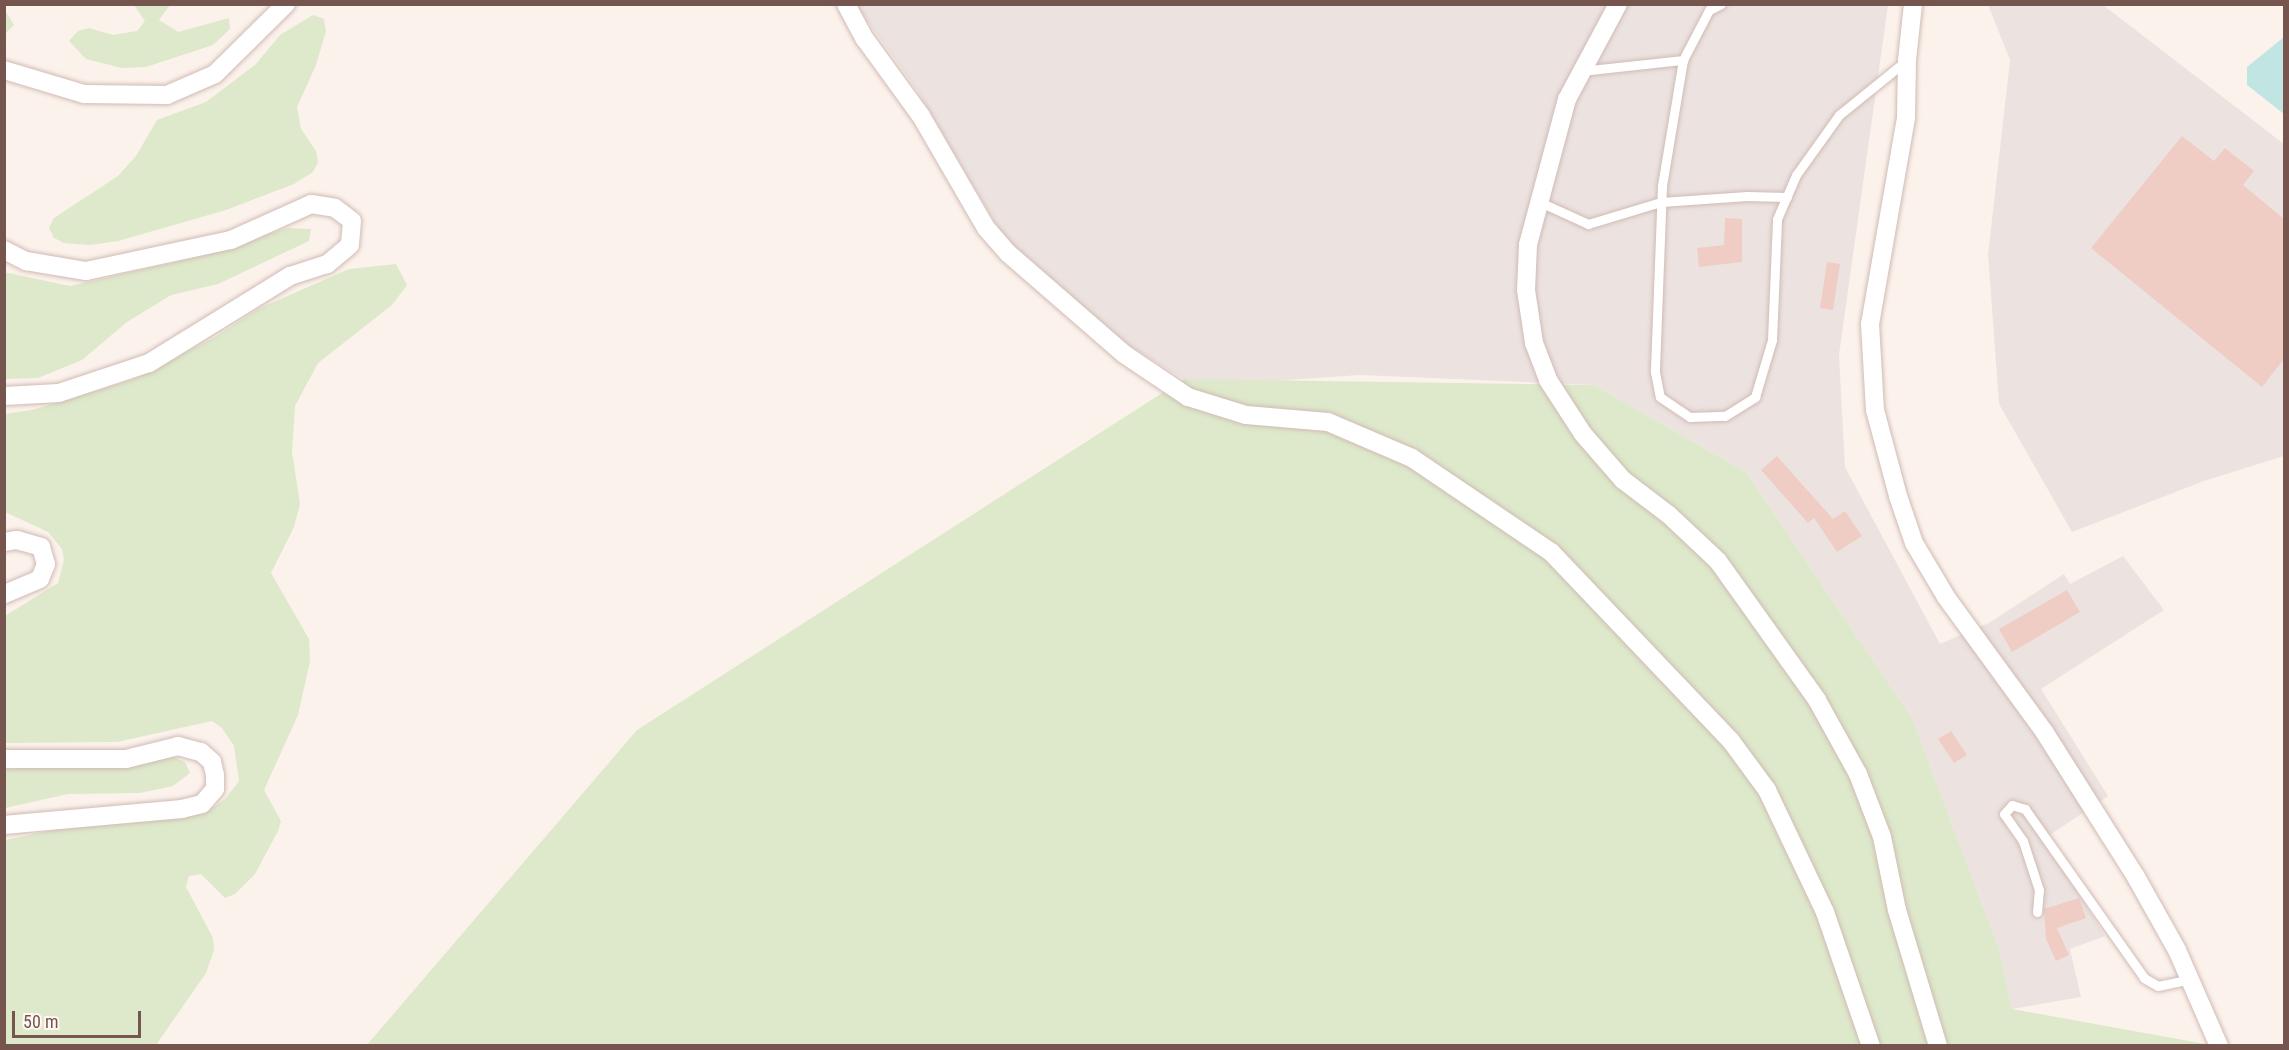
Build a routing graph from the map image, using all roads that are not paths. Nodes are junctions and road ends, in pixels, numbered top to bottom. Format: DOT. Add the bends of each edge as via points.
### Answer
graph roads {
  1 [pos="286,4"];
  2 [pos="846,4"];
  3 [pos="1618,4"];
  4 [pos="1721,4"];
  5 [pos="1913,4"];
  6 [pos="1683,60"];
  7 [pos="1907,60"];
  8 [pos="4,70"];
  9 [pos="1580,71"];
  10 [pos="1787,197"];
  11 [pos="1661,202"];
  12 [pos="1542,203"];
  13 [pos="4,250"];
  14 [pos="4,396"];
  15 [pos="4,542"];
  16 [pos="4,594"];
  17 [pos="4,759"];
  18 [pos="4,825"];
  19 [pos="2037,912"];
  20 [pos="2191,980"];
  21 [pos="1871,1046"];
  22 [pos="1938,1046"];
  23 [pos="2219,1046"];
  1 -- 8 [label="street" via="215,74 167,95 84,94"];
  2 -- 21 [label="street" via="865,39 921,117 986,228 1009,254 1124,354 1188,397 1246,415 1329,422 1412,458 1551,552 1731,741 1767,790 1825,912"];
  3 -- 9 [label="street"];
  4 -- 6 [label="lane" via="1709,10"];
  5 -- 7 [label="street"];
  6 -- 9 [label="lane"];
  6 -- 11 [label="lane"];
  7 -- 10 [label="lane" via="1839,115 1796,175"];
  7 -- 20 [label="street" via="1906,118 1870,324 1875,410 1898,496 1914,543 1935,579 2045,733 2136,878"];
  9 -- 12 [label="street" via="1567,99"];
  10 -- 11 [label="lane"];
  10 -- 11 [label="lane" via="1777,219 1772,340 1755,397 1725,416 1690,417 1660,397 1655,372"];
  11 -- 12 [label="lane" via="1588,224"];
  12 -- 22 [label="street" via="1528,245 1526,290 1534,343 1548,380 1583,434 1623,480 1669,515 1718,561 1817,700 1858,774 1882,837 1897,910"];
  13 -- 14 [label="street" via="26,261 86,271 231,240 310,204 335,208 352,221 350,245 327,264 290,276 149,363 59,393"];
  15 -- 16 [label="street" via="17,540 41,547 46,564 40,579"];
  17 -- 18 [label="street" via="126,759 178,746 201,752 212,762 215,775 215,789 202,804 182,809"];
  19 -- 20 [label="lane" via="2039,890 2023,842 2004,814 2013,805 2025,809 2144,978 2158,986"];
  20 -- 23 [label="street"];
}
